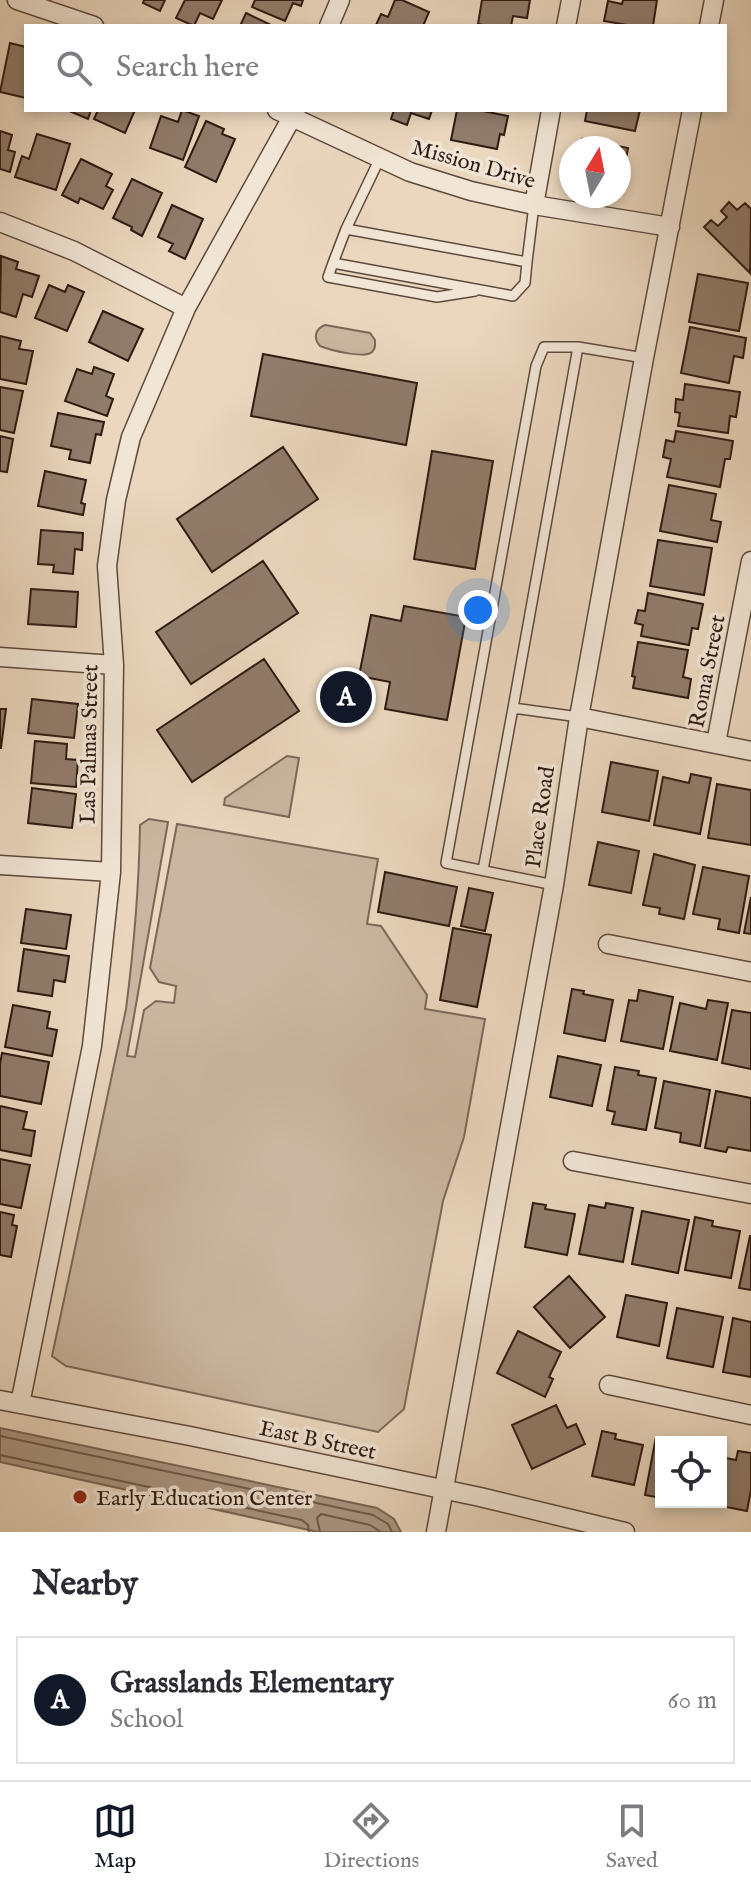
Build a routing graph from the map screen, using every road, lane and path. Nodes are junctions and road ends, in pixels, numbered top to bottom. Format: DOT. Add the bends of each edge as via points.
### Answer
graph roads {
  1 [pos="17,0"];
  2 [pos="340,0"];
  3 [pos="571,0"];
  4 [pos="714,0"];
  5 [pos="88,24"];
  6 [pos="330,24"];
  7 [pos="566,24"];
  8 [pos="709,24"];
  9 [pos="551,112"];
  10 [pos="692,112"];
  11 [pos="288,113"];
  12 [pos="380,158"];
  13 [pos="534,205"];
  14 [pos="0,222"];
  15 [pos="670,227"];
  16 [pos="346,229"];
  17 [pos="527,262"];
  18 [pos="333,263"];
  19 [pos="481,290"];
  20 [pos="186,308"];
  21 [pos="578,347"];
  22 [pos="644,358"];
  23 [pos="751,561"];
  24 [pos="0,657"];
  25 [pos="114,665"];
  26 [pos="513,708"];
  27 [pos="579,717"];
  28 [pos="716,743"];
  29 [pos="751,751"];
  30 [pos="0,865"];
  31 [pos="483,870"];
  32 [pos="111,872"];
  33 [pos="554,885"];
  34 [pos="608,944"];
  35 [pos="751,972"];
  36 [pos="573,1161"];
  37 [pos="751,1194"];
  38 [pos="609,1385"];
  39 [pos="0,1400"];
  40 [pos="20,1404"];
  41 [pos="751,1415"];
  42 [pos="442,1491"];
  43 [pos="436,1532"];
  44 [pos="625,1532"];
  1 -- 5 [label="street"];
  2 -- 6 [label="street"];
  3 -- 7 [label="street"];
  4 -- 8 [label="street"];
  9 -- 13 [label="street"];
  10 -- 15 [label="street, Place Road"];
  11 -- 12 [label="street, Mission Drive"];
  11 -- 20 [label="street, Las Palmas Street"];
  12 -- 13 [label="street, Mission Drive" via="471,191"];
  12 -- 16 [label="lane"];
  13 -- 15 [label="street, Mission Drive"];
  13 -- 17 [label="lane"];
  14 -- 20 [label="street" via="74,251"];
  15 -- 22 [label="street, Place Road"];
  16 -- 17 [label="lane"];
  16 -- 18 [label="lane"];
  17 -- 19 [label="lane" via="525,283 513,296"];
  18 -- 19 [label="lane"];
  18 -- 19 [label="lane" via="328,277 422,295"];
  20 -- 25 [label="street, Las Palmas Street" via="131,437 116,500 107,566"];
  21 -- 22 [label="lane"];
  21 -- 26 [label="lane"];
  21 -- 31 [label="lane" via="544,347 533,381 446,863"];
  22 -- 27 [label="street, Place Road"];
  23 -- 28 [label="street, Roma Street"];
  24 -- 25 [label="street"];
  25 -- 32 [label="street, Las Palmas Street"];
  26 -- 27 [label="lane"];
  26 -- 31 [label="lane"];
  27 -- 28 [label="street"];
  27 -- 33 [label="street, Place Road"];
  28 -- 29 [label="street"];
  30 -- 32 [label="street"];
  31 -- 33 [label="lane"];
  32 -- 40 [label="street, Las Palmas Street" via="92,1046"];
  33 -- 42 [label="street, Place Road"];
  34 -- 35 [label="street"];
  36 -- 37 [label="street"];
  38 -- 41 [label="street"];
  39 -- 40 [label="street, East B Street"];
  40 -- 42 [label="street, East B Street"];
  42 -- 43 [label="street, Place Road"];
  42 -- 44 [label="street, East B Street"];
}
